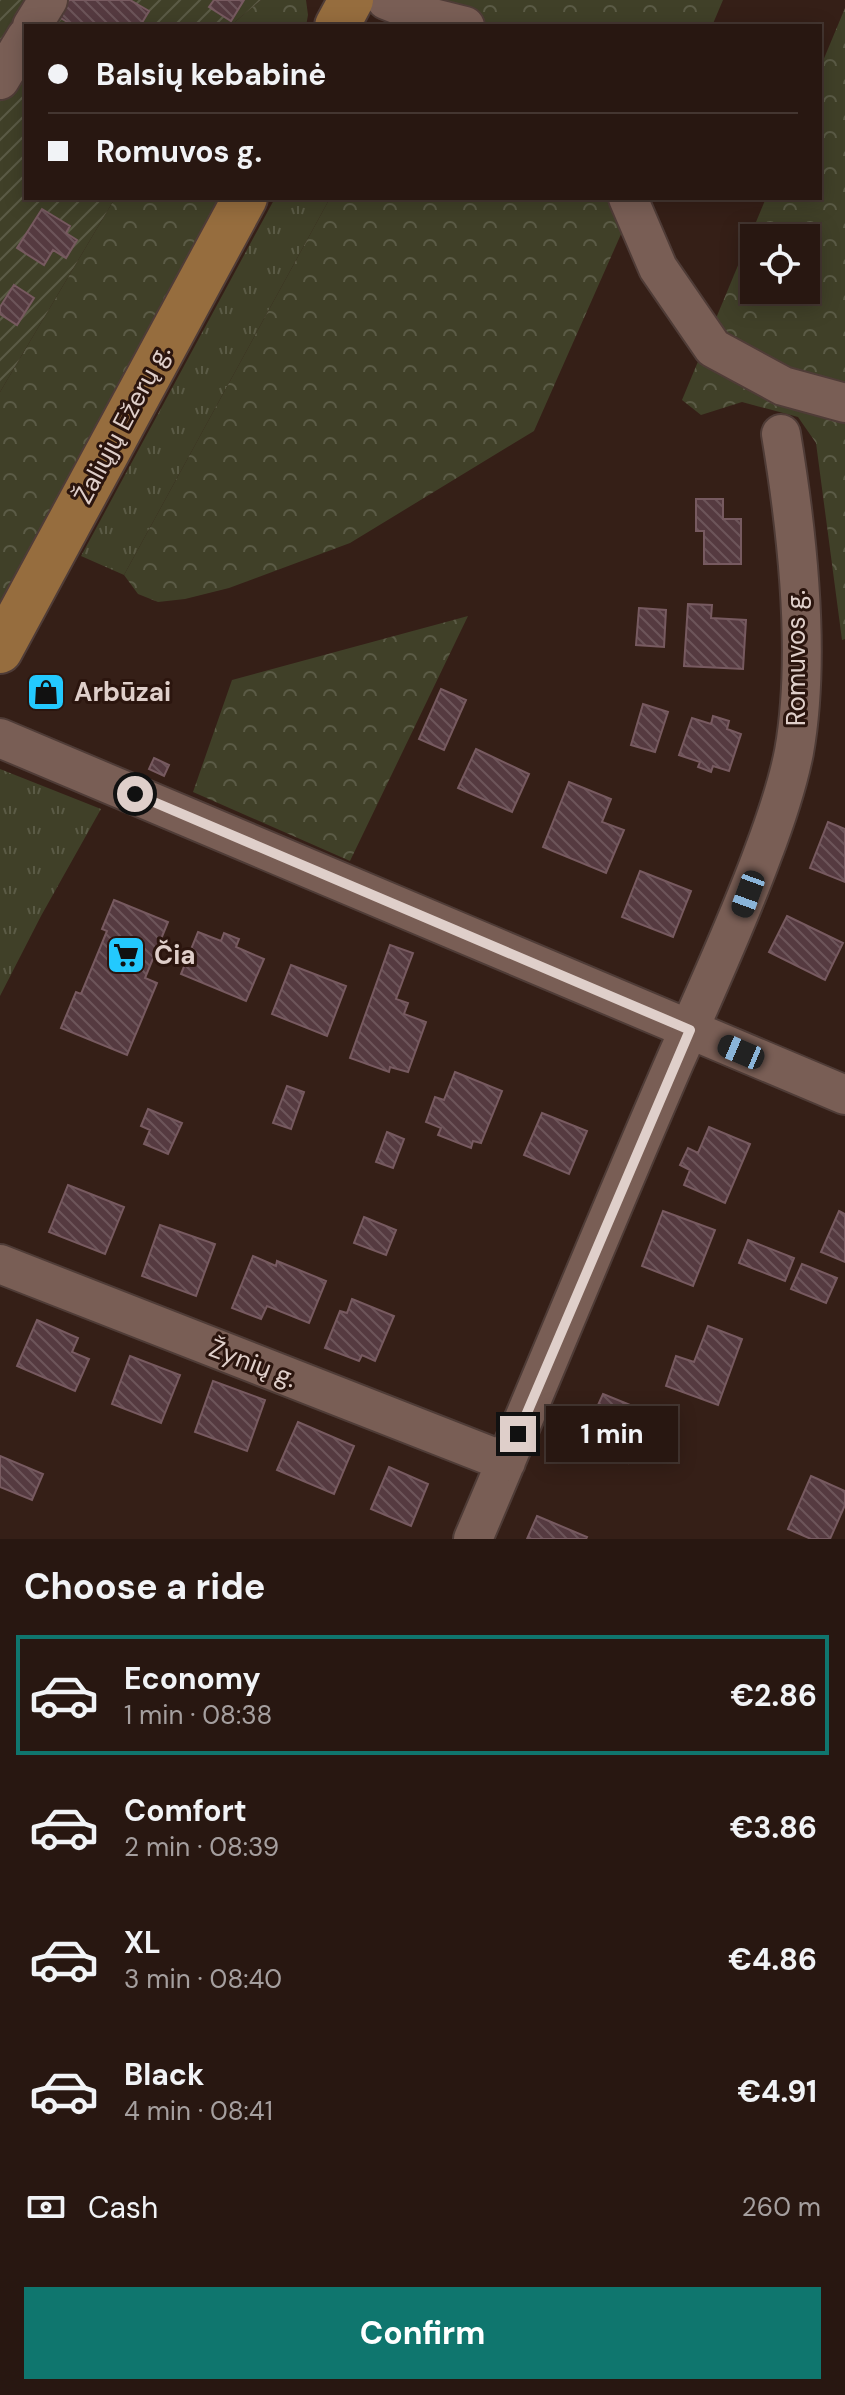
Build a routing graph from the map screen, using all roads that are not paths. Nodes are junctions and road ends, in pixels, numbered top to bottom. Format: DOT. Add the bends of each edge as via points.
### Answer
graph roads {
  1 [pos="48,0"];
  2 [pos="351,0"];
  3 [pos="386,0"];
  4 [pos="33,24"];
  5 [pos="338,24"];
  6 [pos="457,24"];
  7 [pos="24,40"];
  8 [pos="0,80"];
  9 [pos="244,200"];
  10 [pos="629,200"];
  11 [pos="845,403"];
  12 [pos="781,434"];
  13 [pos="0,651"];
  14 [pos="0,738"];
  15 [pos="690,1030"];
  16 [pos="845,1095"];
  17 [pos="0,1264"];
  18 [pos="506,1462"];
  19 [pos="473,1539"];
  1 -- 4 [label="street"];
  2 -- 5 [label="main road"];
  3 -- 6 [label="street"];
  7 -- 8 [label="street"];
  9 -- 13 [label="main road, Žaliųjų Ežerų g."];
  10 -- 11 [label="street" via="658,268 713,348 783,386"];
  12 -- 15 [label="street, Romuvos g." via="800,633 794,751 784,795 739,918"];
  14 -- 15 [label="street"];
  15 -- 16 [label="street"];
  15 -- 18 [label="street, Romuvos g."];
  17 -- 18 [label="street, Žynių g."];
  18 -- 19 [label="street, Romuvos g."];
}
